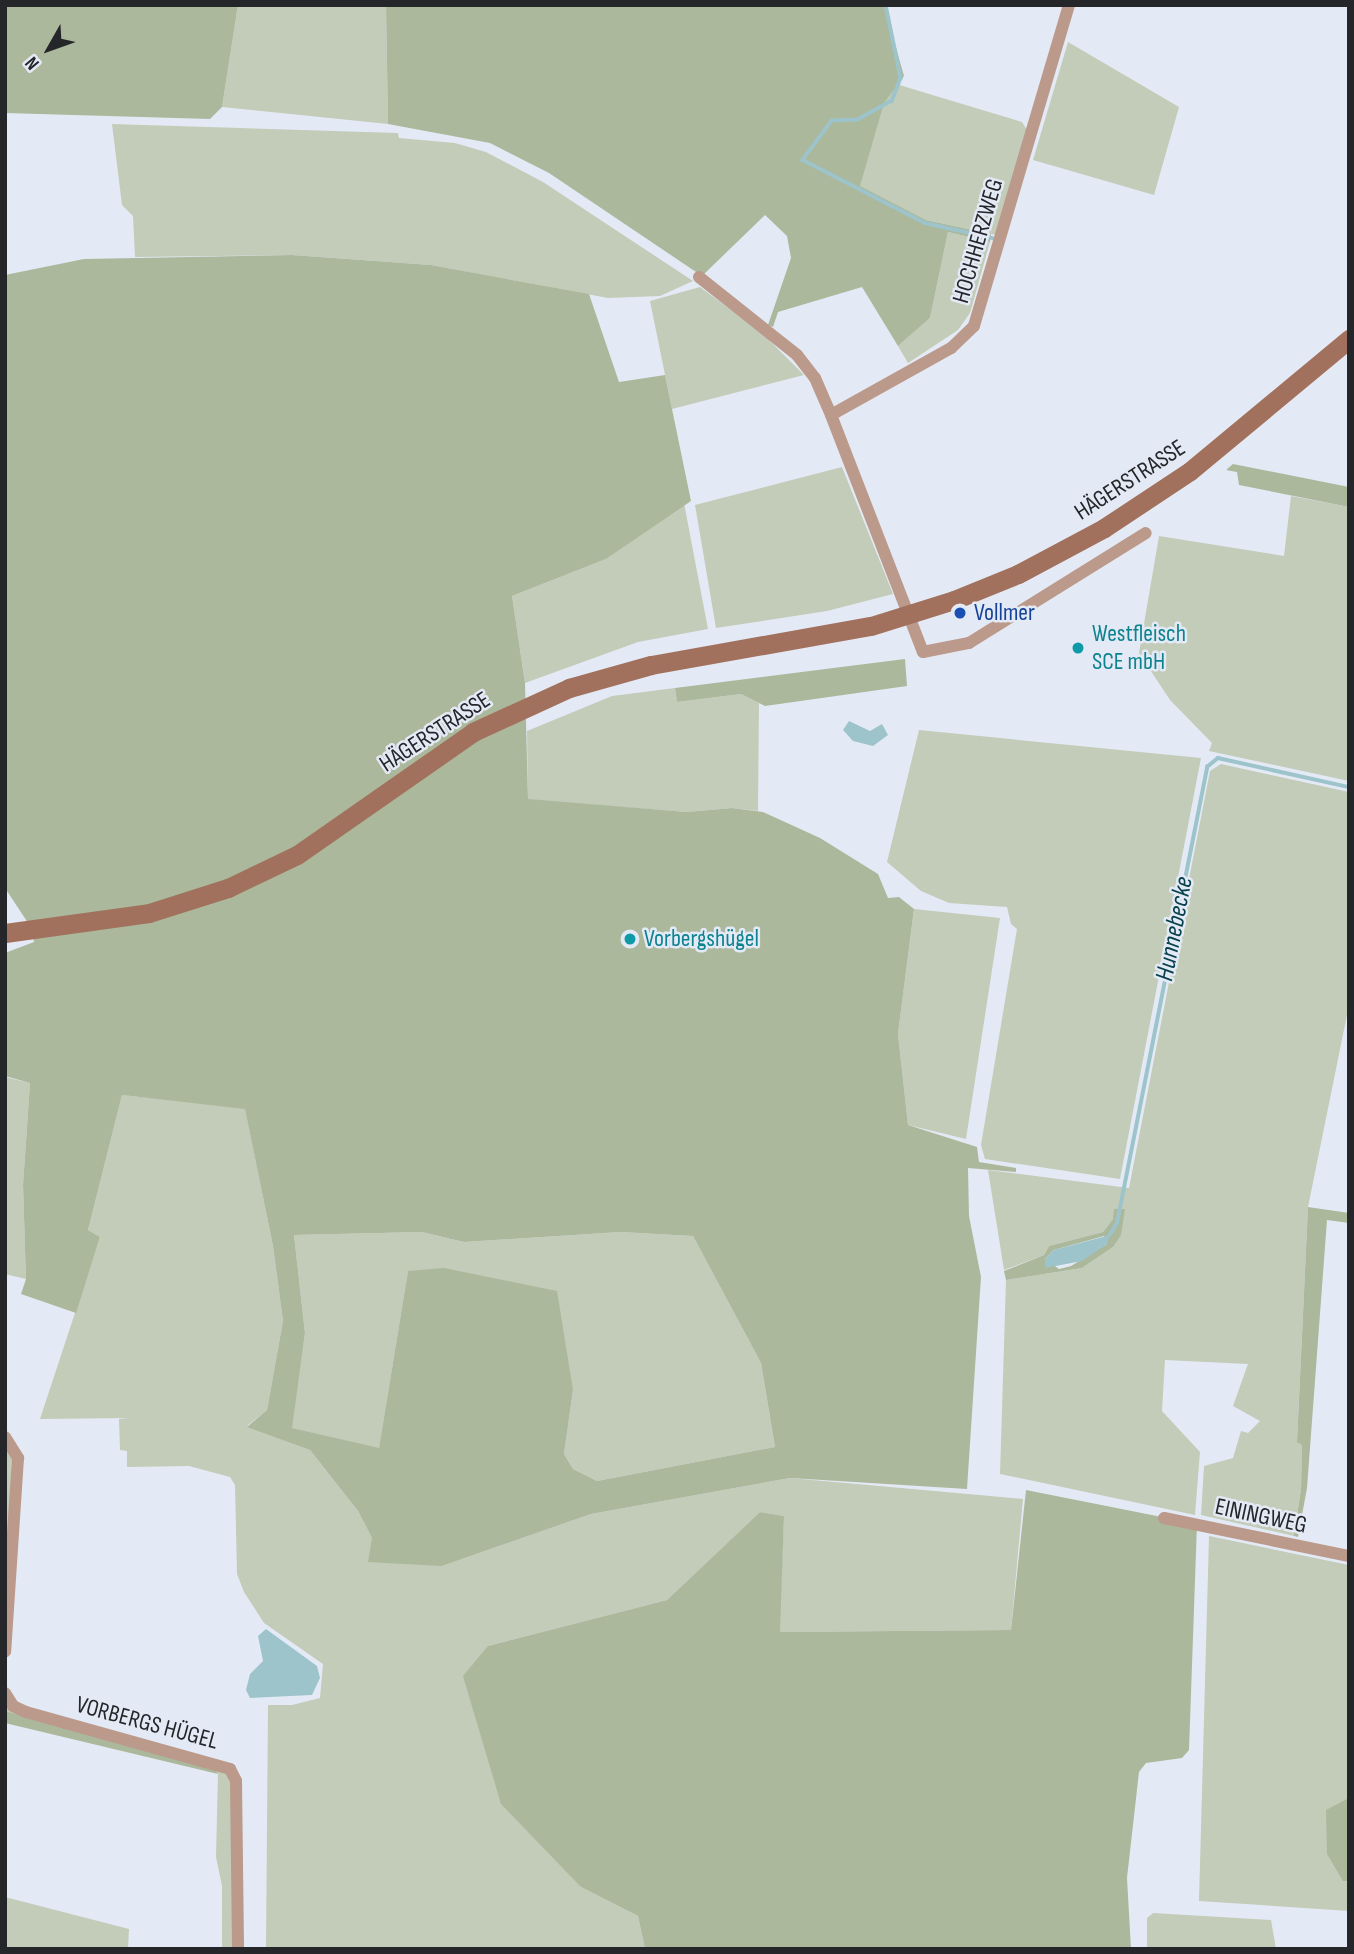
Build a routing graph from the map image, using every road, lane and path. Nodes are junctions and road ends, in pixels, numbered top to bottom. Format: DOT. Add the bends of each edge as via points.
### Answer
graph roads {
  1 [pos="1069,5"];
  2 [pos="699,277"];
  3 [pos="1349,339"];
  4 [pos="831,415"];
  5 [pos="1146,533"];
  6 [pos="910,615"];
  7 [pos="5,933"];
  8 [pos="5,1437"];
  9 [pos="1164,1518"];
  10 [pos="1349,1556"];
  11 [pos="5,1652"];
  12 [pos="5,1693"];
  13 [pos="238,1949"];
  1 -- 4 [label="street, HOCHHERZWEG" via="974,326 951,348"];
  2 -- 4 [label="street" via="797,355"];
  3 -- 6 [label="main road, HÄGERSTRASSE" via="1238,435 1133,510 1018,573"];
  4 -- 6 [label="street"];
  5 -- 6 [label="street, HÄGERSTRASSE" via="958,647 923,652"];
  6 -- 7 [label="main road, HÄGERSTRASSE" via="826,636 641,668 569,688 473,732 297,855 240,883 149,913"];
  8 -- 11 [label="street" via="18,1458"];
  9 -- 10 [label="street, EININGWEG"];
  12 -- 13 [label="street, VORBERGS HÜGEL" via="13,1706 26,1712 230,1769 236,1781"];
}
